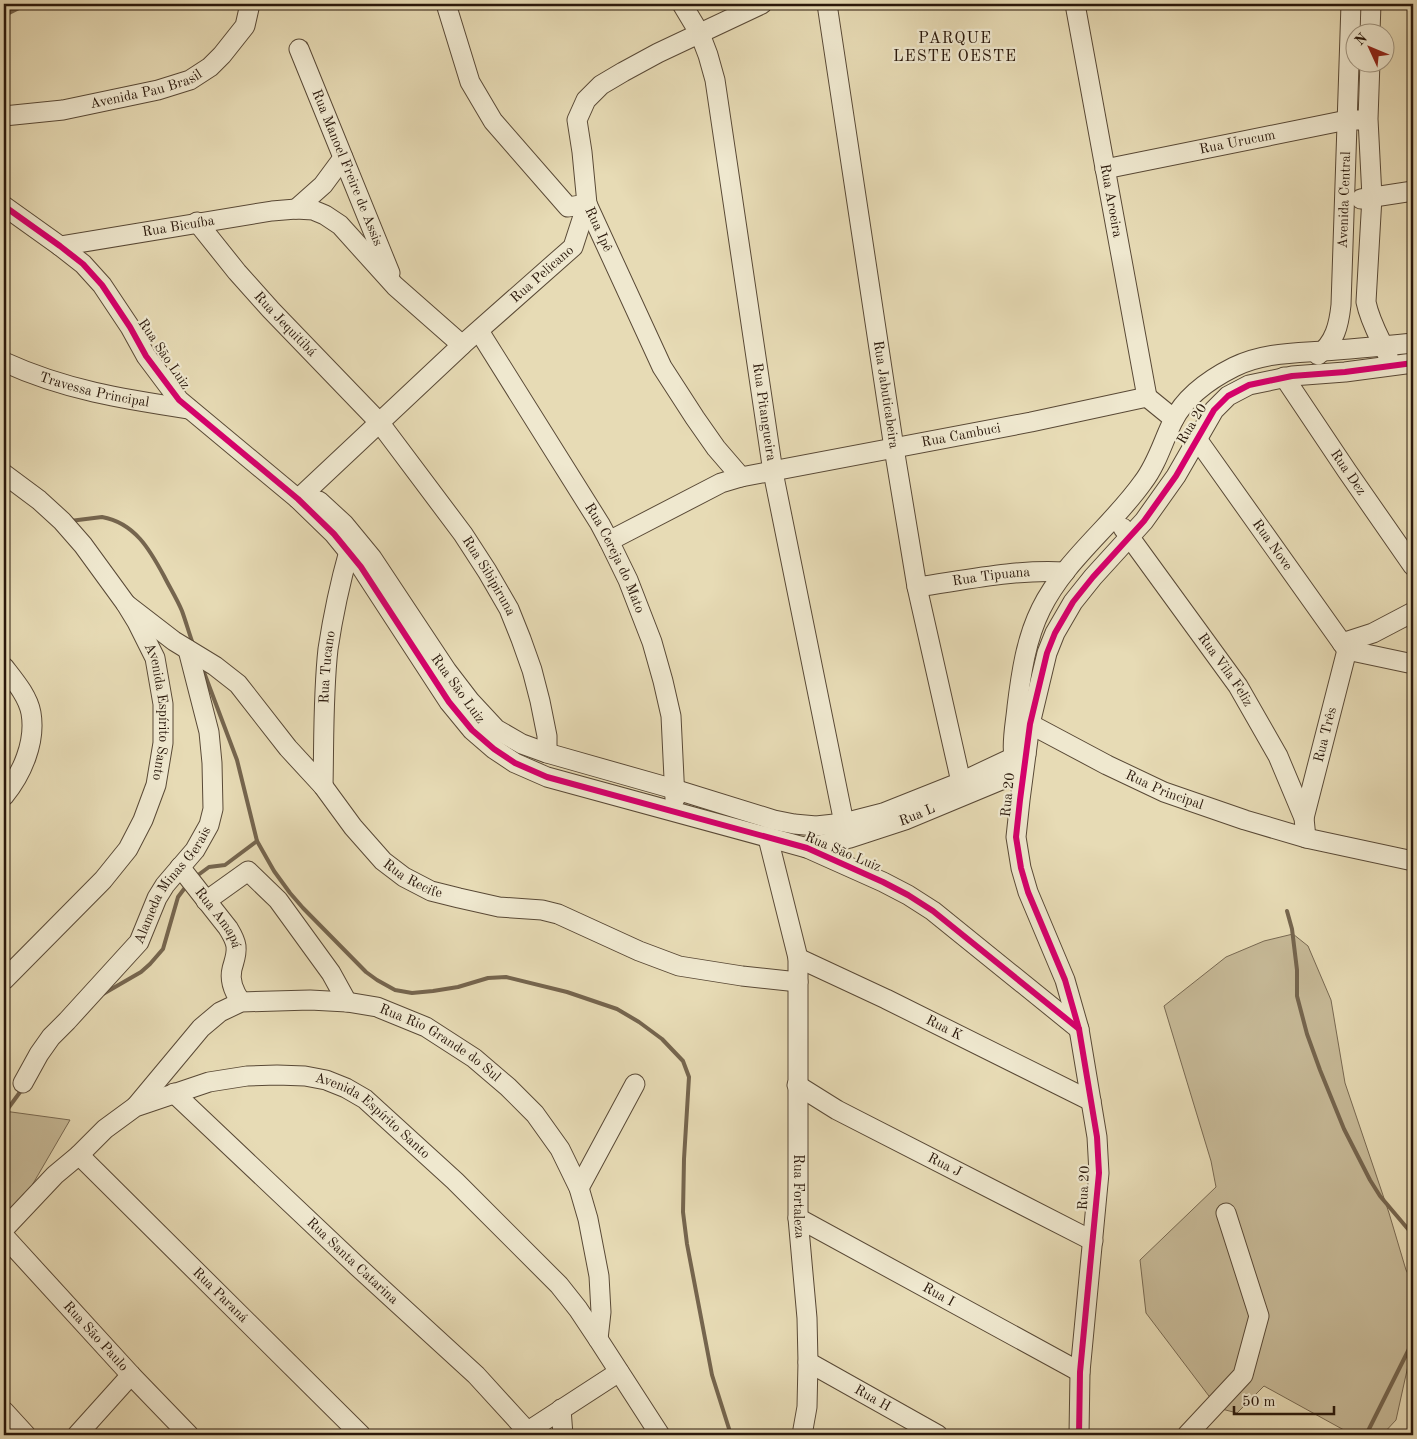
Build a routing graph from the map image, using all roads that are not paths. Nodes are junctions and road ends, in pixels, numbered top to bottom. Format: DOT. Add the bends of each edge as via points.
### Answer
graph roads {
  1 [pos="250,4"];
  2 [pos="446,4"];
  3 [pos="682,4"];
  4 [pos="762,4"];
  5 [pos="827,4"];
  6 [pos="1076,4"];
  7 [pos="1351,4"];
  8 [pos="1371,4"];
  9 [pos="1370,22"];
  10 [pos="700,34"];
  11 [pos="299,48"];
  12 [pos="1370,72"];
  13 [pos="4,116"];
  14 [pos="1347,120"];
  15 [pos="1368,120"];
  16 [pos="343,158"];
  17 [pos="1106,169"];
  18 [pos="1413,191"];
  19 [pos="1372,197"];
  20 [pos="1345,201"];
  21 [pos="587,204"];
  22 [pos="4,206"];
  23 [pos="296,209"];
  24 [pos="197,222"];
  25 [pos="60,246"];
  26 [pos="395,286"];
  27 [pos="479,331"];
  28 [pos="1413,343"];
  29 [pos="462,345"];
  30 [pos="1384,346"];
  31 [pos="1323,351"];
  32 [pos="4,362"];
  33 [pos="1406,368"];
  34 [pos="1288,376"];
  35 [pos="1147,397"];
  36 [pos="189,409"];
  37 [pos="1174,419"];
  38 [pos="379,422"];
  39 [pos="1197,439"];
  40 [pos="894,448"];
  41 [pos="773,472"];
  42 [pos="4,474"];
  43 [pos="741,477"];
  44 [pos="302,494"];
  45 [pos="1115,517"];
  46 [pos="1130,537"];
  47 [pos="609,541"];
  48 [pos="349,551"];
  49 [pos="1413,566"];
  50 [pos="1065,572"];
  51 [pos="917,587"];
  52 [pos="126,604"];
  53 [pos="1413,612"];
  54 [pos="1344,646"];
  55 [pos="188,650"];
  56 [pos="1413,664"];
  57 [pos="4,667"];
  58 [pos="1030,724"];
  59 [pos="547,753"];
  60 [pos="1021,761"];
  61 [pos="961,782"];
  62 [pos="323,786"];
  63 [pos="674,789"];
  64 [pos="4,796"];
  65 [pos="675,813"];
  66 [pos="1304,818"];
  67 [pos="844,823"];
  68 [pos="768,838"];
  69 [pos="1306,838"];
  70 [pos="807,848"];
  71 [pos="1413,860"];
  72 [pos="180,867"];
  73 [pos="206,901"];
  74 [pos="798,958"];
  75 [pos="4,980"];
  76 [pos="798,982"];
  77 [pos="241,1002"];
  78 [pos="347,1002"];
  79 [pos="1079,1029"];
  80 [pos="23,1083"];
  81 [pos="635,1084"];
  82 [pos="797,1085"];
  83 [pos="174,1093"];
  84 [pos="1091,1101"];
  85 [pos="135,1107"];
  86 [pos="79,1155"];
  87 [pos="579,1188"];
  88 [pos="1226,1213"];
  89 [pos="798,1218"];
  90 [pos="4,1230"];
  91 [pos="4,1236"];
  92 [pos="1093,1241"];
  93 [pos="598,1339"];
  94 [pos="808,1362"];
  95 [pos="618,1372"];
  96 [pos="1080,1372"];
  97 [pos="131,1375"];
  98 [pos="561,1409"];
  99 [pos="4,1411"];
  100 [pos="525,1433"];
  101 [pos="26,1435"];
  102 [pos="77,1435"];
  103 [pos="189,1435"];
  104 [pos="361,1435"];
  105 [pos="563,1435"];
  106 [pos="660,1435"];
  107 [pos="802,1435"];
  108 [pos="938,1435"];
  109 [pos="1079,1435"];
  110 [pos="1187,1435"];
  1 -- 13 [label="street, Avenida Pau Brasil" via="245,26 228,48 210,67 190,80 63,110"];
  2 -- 21 [label="street, Rua Ipê" via="470,82 493,121 568,207"];
  3 -- 10 [label="street, Rua Pitangueira"];
  4 -- 10 [label="street, Rua Pelicano"];
  5 -- 40 [label="street, Rua Jabuticabeira"];
  6 -- 17 [label="street, Rua Aroeira"];
  7 -- 14 [label="street, Avenida Central"];
  8 -- 9 [label="street"];
  10 -- 21 [label="street, Rua Pelicano" via="601,85 586,100 577,120"];
  10 -- 41 [label="street, Rua Pitangueira" via="715,80"];
  11 -- 16 [label="street, Rua Manoel Freire de Assis"];
  12 -- 15 [label="street, Avenida Central"];
  14 -- 15 [label="street, Rua Urucum"];
  14 -- 17 [label="street, Rua Urucum"];
  14 -- 20 [label="street, Avenida Central"];
  15 -- 19 [label="street, Avenida Central"];
  16 -- 23 [label="street" via="323,185"];
  16 -- 26 [label="street, Rua Manoel Freire de Assis"];
  17 -- 35 [label="street, Rua Aroeira"];
  18 -- 19 [label="street"];
  19 -- 20 [label="street"];
  19 -- 30 [label="street, Avenida Central" via="1366,302 1371,322"];
  20 -- 31 [label="street, Avenida Central" via="1340,322 1334,338"];
  21 -- 27 [label="street, Rua Pelicano" via="573,247"];
  21 -- 43 [label="street, Rua Ipê" via="662,367 716,448"];
  22 -- 25 [label="street, Rua São Luiz"];
  23 -- 24 [label="street, Rua Bicuíba"];
  23 -- 26 [label="street, Rua Bicuíba" via="313,210 340,225"];
  24 -- 25 [label="street, Rua Bicuíba"];
  24 -- 38 [label="street, Rua Jequitibá" via="236,272"];
  25 -- 36 [label="street, Rua São Luiz" via="102,285 166,385"];
  26 -- 29 [label="street, Rua Bicuíba"];
  27 -- 29 [label="street, Rua Pelicano"];
  27 -- 47 [label="street, Rua Cereja do Mato"];
  28 -- 30 [label="street, Rua 20"];
  29 -- 38 [label="street, Rua Pelicano"];
  30 -- 31 [label="street, Rua 20"];
  30 -- 33 [label="street, Avenida Central"];
  31 -- 34 [label="street, Avenida Central"];
  31 -- 37 [label="street, Rua 20" via="1261,357 1235,366 1191,396"];
  32 -- 36 [label="street, Travessa Principal" via="62,385 119,399"];
  33 -- 34 [label="street, Rua 20"];
  34 -- 39 [label="street, Rua 20" via="1249,384 1228,396 1214,410"];
  34 -- 49 [label="street, Rua Dez" via="1347,471"];
  35 -- 37 [label="street"];
  35 -- 40 [label="street, Rua Cambuci"];
  36 -- 44 [label="street, Rua São Luiz"];
  37 -- 45 [label="street, Rua 20" via="1148,476"];
  38 -- 44 [label="street, Rua Pelicano"];
  38 -- 59 [label="street, Rua Sibipiruna" via="463,534 509,610 540,701"];
  39 -- 46 [label="street, Rua 20" via="1157,504"];
  39 -- 54 [label="street, Rua Nove"];
  40 -- 41 [label="street, Rua Cambuci"];
  40 -- 51 [label="street, Rua Jabuticabeira"];
  41 -- 43 [label="street, Rua Cambuci"];
  41 -- 67 [label="street, Rua Pitangueira"];
  42 -- 52 [label="street, Avenida Espírito Santo" via="62,522"];
  43 -- 47 [label="street, Rua Cambuci" via="721,483"];
  44 -- 48 [label="street, Rua São Luiz"];
  44 -- 59 [label="street, Rua São Luiz" via="344,524 372,558 447,671 496,729 522,744"];
  45 -- 46 [label="street, Rua Vila Feliz"];
  45 -- 50 [label="street, Rua 20"];
  46 -- 58 [label="street, Rua 20" via="1082,590 1059,624 1046,653"];
  46 -- 66 [label="street, Rua Vila Feliz" via="1238,686 1278,756"];
  47 -- 63 [label="street, Rua Cereja do Mato" via="652,642 663,681 671,716"];
  48 -- 62 [label="street, Rua Tucano" via="328,649"];
  48 -- 65 [label="street, Rua São Luiz" via="449,702 472,730 494,749 515,763 547,777"];
  50 -- 51 [label="street, Rua Tipuana" via="1011,574"];
  50 -- 60 [label="street, Rua 20" via="1041,609 1031,634 1014,735"];
  51 -- 61 [label="street, Rua Jabuticabeira"];
  52 -- 55 [label="street, Rua Recife"];
  52 -- 75 [label="street, Avenida Espírito Santo" via="155,658 163,704 156,785 128,849"];
  53 -- 54 [label="street"];
  54 -- 56 [label="street"];
  54 -- 66 [label="street, Rua Três"];
  55 -- 62 [label="street, Rua Recife" via="238,684 288,748"];
  55 -- 72 [label="street, Alameda Minas Gerais" via="209,732 213,809 209,825 195,850"];
  57 -- 64 [label="street" via="28,704 32,726 24,765"];
  58 -- 60 [label="street, Rua 20"];
  58 -- 69 [label="street, Rua Principal" via="1107,766 1164,792"];
  59 -- 63 [label="street, Rua São Luiz"];
  60 -- 61 [label="street, Rua São Luiz"];
  60 -- 70 [label="street, Rua L" via="905,820"];
  60 -- 79 [label="street, Rua 20" via="1016,837 1021,868 1065,980"];
  61 -- 67 [label="street, Rua São Luiz" via="883,813"];
  62 -- 76 [label="street, Rua Recife" via="383,861 430,891 499,906 558,914 680,966"];
  63 -- 65 [label="street, Rua Cereja do Mato"];
  63 -- 67 [label="street, Rua São Luiz" via="794,824"];
  65 -- 68 [label="street, Rua São Luiz"];
  66 -- 69 [label="street, Rua Vila Feliz"];
  68 -- 70 [label="street, Rua São Luiz"];
  68 -- 74 [label="street"];
  69 -- 71 [label="street, Rua Principal"];
  70 -- 79 [label="street, Rua São Luiz" via="883,882 934,911"];
  72 -- 73 [label="street, Rua Amapá"];
  72 -- 80 [label="street, Alameda Minas Gerais" via="156,898 139,942 51,1037"];
  73 -- 77 [label="street, Rua Amapá" via="233,937 236,959 231,970 231,982"];
  73 -- 78 [label="street" via="248,871 278,900 331,973"];
  74 -- 76 [label="street, Rua Fortaleza"];
  74 -- 84 [label="street, Rua K"];
  76 -- 82 [label="street, Rua Fortaleza"];
  77 -- 78 [label="street, Rua Rio Grande do Sul"];
  77 -- 85 [label="street, Rua Rio Grande do Sul" via="220,1012 201,1028"];
  78 -- 87 [label="street, Rua Rio Grande do Sul" via="377,1007 418,1023 474,1058 535,1114 560,1149"];
  79 -- 84 [label="street, Rua 20"];
  81 -- 87 [label="street"];
  82 -- 89 [label="street, Rua Fortaleza"];
  82 -- 92 [label="street, Rua J" via="837,1110"];
  83 -- 85 [label="street, Avenida Espírito Santo"];
  83 -- 93 [label="street, Avenida Espírito Santo" via="209,1082 277,1074 326,1080 365,1099 455,1181 559,1285"];
  83 -- 100 [label="street, Rua Santa Catarina" via="476,1374"];
  84 -- 92 [label="street, Rua 20" via="1099,1173"];
  85 -- 86 [label="street, Avenida Espírito Santo" via="105,1129"];
  86 -- 90 [label="street, Avenida Espírito Santo"];
  86 -- 104 [label="street, Rua Paraná"];
  87 -- 93 [label="street, Rua Rio Grande do Sul" via="599,1276 601,1312"];
  88 -- 110 [label="street" via="1259,1316 1243,1374"];
  89 -- 94 [label="street, Rua Fortaleza"];
  89 -- 96 [label="street, Rua I"];
  91 -- 97 [label="street, Rua São Paulo"];
  92 -- 96 [label="street, Rua 20"];
  93 -- 95 [label="street, Avenida Espírito Santo"];
  94 -- 107 [label="street, Rua Fortaleza" via="807,1407"];
  94 -- 108 [label="street, Rua H"];
  95 -- 98 [label="street"];
  95 -- 106 [label="street, Avenida Espírito Santo"];
  96 -- 109 [label="street, Rua 20"];
  97 -- 102 [label="street"];
  97 -- 103 [label="street, Rua São Paulo"];
  98 -- 100 [label="street"];
  98 -- 105 [label="street"];
  99 -- 101 [label="street"];
}
